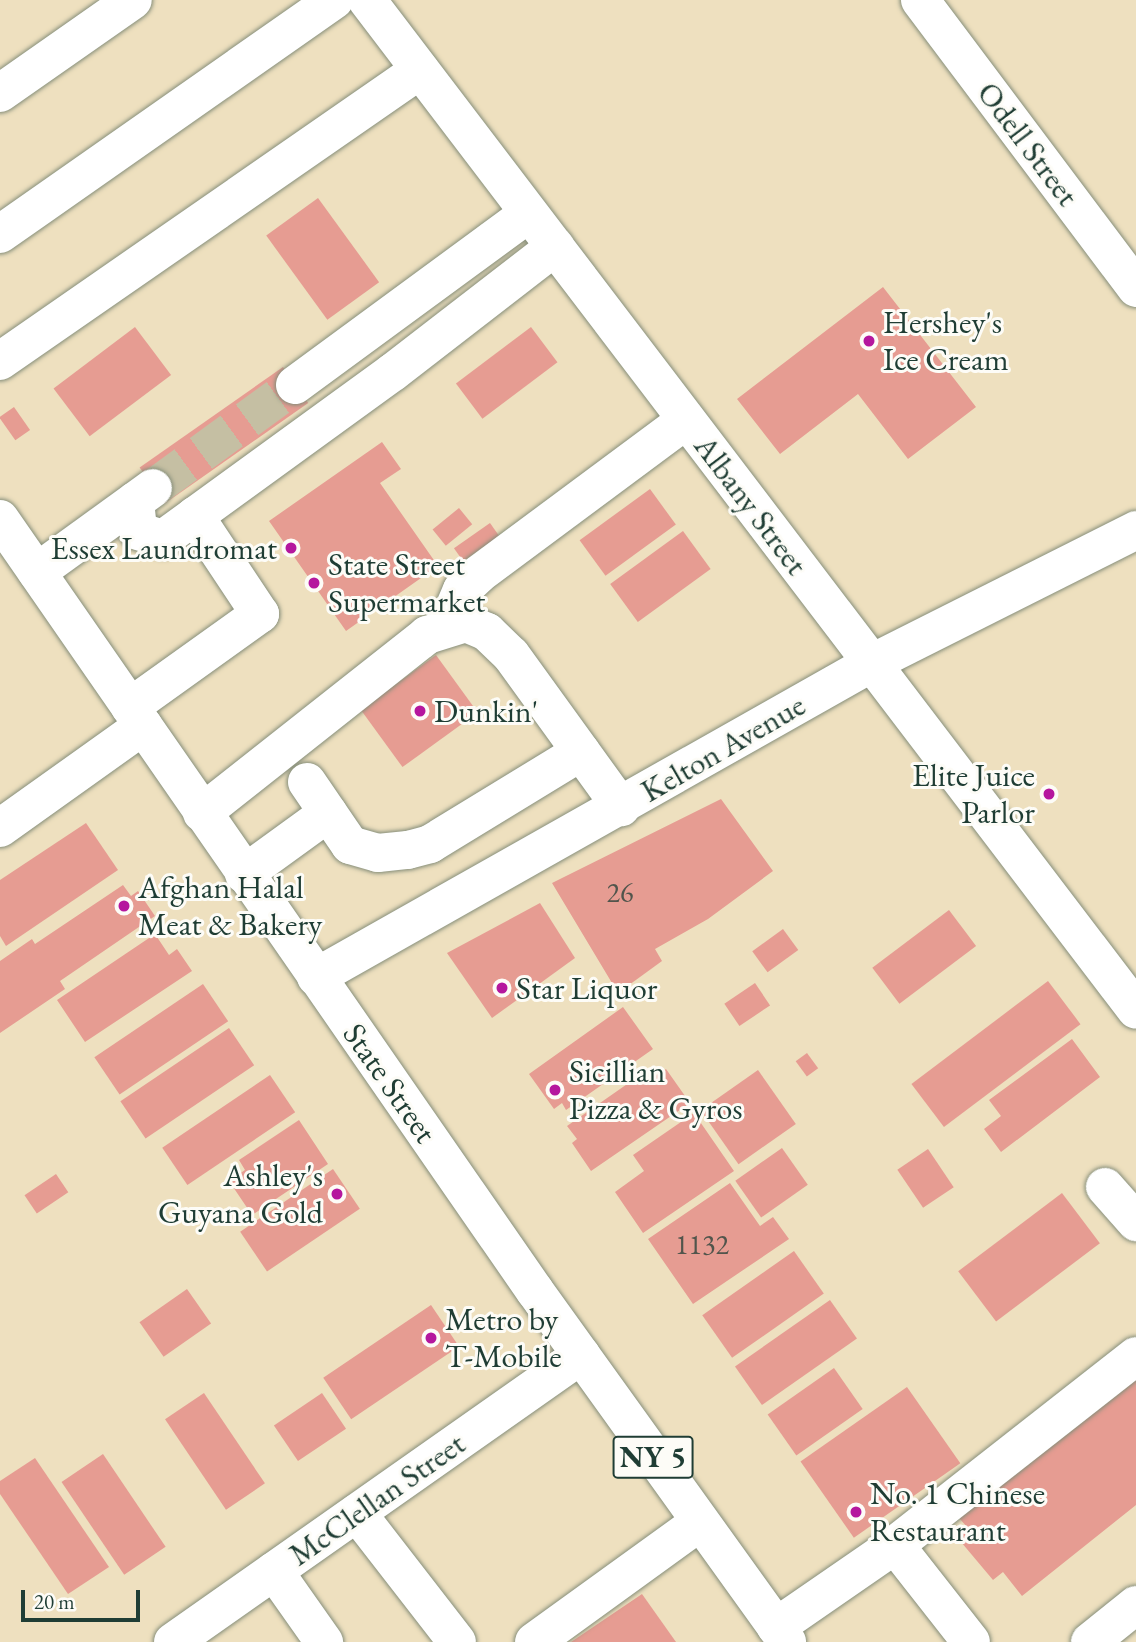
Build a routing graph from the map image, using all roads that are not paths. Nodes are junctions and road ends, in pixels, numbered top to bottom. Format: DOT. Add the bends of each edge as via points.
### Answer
graph roads {
  1 [pos="134,0"];
  2 [pos="334,0"];
  3 [pos="367,0"];
  4 [pos="920,0"];
  5 [pos="420,70"];
  6 [pos="0,93"];
  7 [pos="529,213"];
  8 [pos="0,234"];
  9 [pos="555,247"];
  10 [pos="1136,288"];
  11 [pos="0,361"];
  12 [pos="295,385"];
  13 [pos="687,420"];
  14 [pos="195,516"];
  15 [pos="0,519"];
  16 [pos="1136,530"];
  17 [pos="37,572"];
  18 [pos="447,625"];
  19 [pos="872,663"];
  20 [pos="136,717"];
  21 [pos="582,752"];
  22 [pos="307,782"];
  23 [pos="621,807"];
  24 [pos="202,813"];
  25 [pos="328,813"];
  26 [pos="0,828"];
  27 [pos="430,844"];
  28 [pos="244,874"];
  29 [pos="462,897"];
  30 [pos="316,977"];
  31 [pos="1136,1010"];
  32 [pos="1105,1187"];
  33 [pos="1136,1222"];
  34 [pos="581,1355"];
  35 [pos="1136,1356"];
  36 [pos="357,1513"];
  37 [pos="700,1522"];
  38 [pos="895,1545"];
  39 [pos="274,1571"];
  40 [pos="1136,1605"];
  41 [pos="781,1634"];
  42 [pos="173,1642"];
  43 [pos="324,1642"];
  44 [pos="457,1642"];
  45 [pos="534,1642"];
  46 [pos="971,1642"];
  47 [pos="1090,1642"];
  1 -- 6 [label="street"];
  2 -- 8 [label="street"];
  3 -- 5 [label="street, Albany Street"];
  4 -- 10 [label="street, Odell Street"];
  5 -- 7 [label="street, Albany Street"];
  5 -- 11 [label="street"];
  7 -- 9 [label="street, Albany Street"];
  7 -- 12 [label="street"];
  9 -- 13 [label="street, Albany Street"];
  9 -- 14 [label="street"];
  13 -- 18 [label="street" via="479,574 462,590"];
  13 -- 19 [label="street, Albany Street"];
  14 -- 17 [label="street" via="163,538 138,531 145,494"];
  14 -- 20 [label="street" via="260,614"];
  15 -- 17 [label="street, State Street / NY 5"];
  16 -- 19 [label="street, Kelton Avenue"];
  17 -- 20 [label="street, State Street / NY 5"];
  18 -- 21 [label="street" via="466,623 487,632 511,655"];
  18 -- 24 [label="street" via="427,635"];
  19 -- 23 [label="street, Kelton Avenue"];
  19 -- 31 [label="street, Albany Street"];
  20 -- 24 [label="street, State Street / NY 5"];
  20 -- 26 [label="street"];
  21 -- 23 [label="street"];
  21 -- 27 [label="street"];
  22 -- 25 [label="street"];
  23 -- 29 [label="street, Kelton Avenue"];
  24 -- 28 [label="street, State Street / NY 5"];
  25 -- 27 [label="street" via="351,845 377,853"];
  25 -- 28 [label="street"];
  27 -- 29 [label="street"];
  28 -- 30 [label="street, State Street / NY 5"];
  29 -- 30 [label="street, Kelton Avenue"];
  30 -- 34 [label="street, State Street / NY 5"];
  32 -- 33 [label="street"];
  34 -- 36 [label="street, McClellan Street"];
  34 -- 37 [label="street, State Street / NY 5"];
  35 -- 38 [label="street"];
  36 -- 39 [label="street, McClellan Street"];
  36 -- 44 [label="street"];
  37 -- 41 [label="street, State Street / NY 5"];
  37 -- 45 [label="street"];
  38 -- 41 [label="street"];
  38 -- 46 [label="street"];
  39 -- 42 [label="street, McClellan Street"];
  39 -- 43 [label="street"];
  40 -- 47 [label="street"];
}
